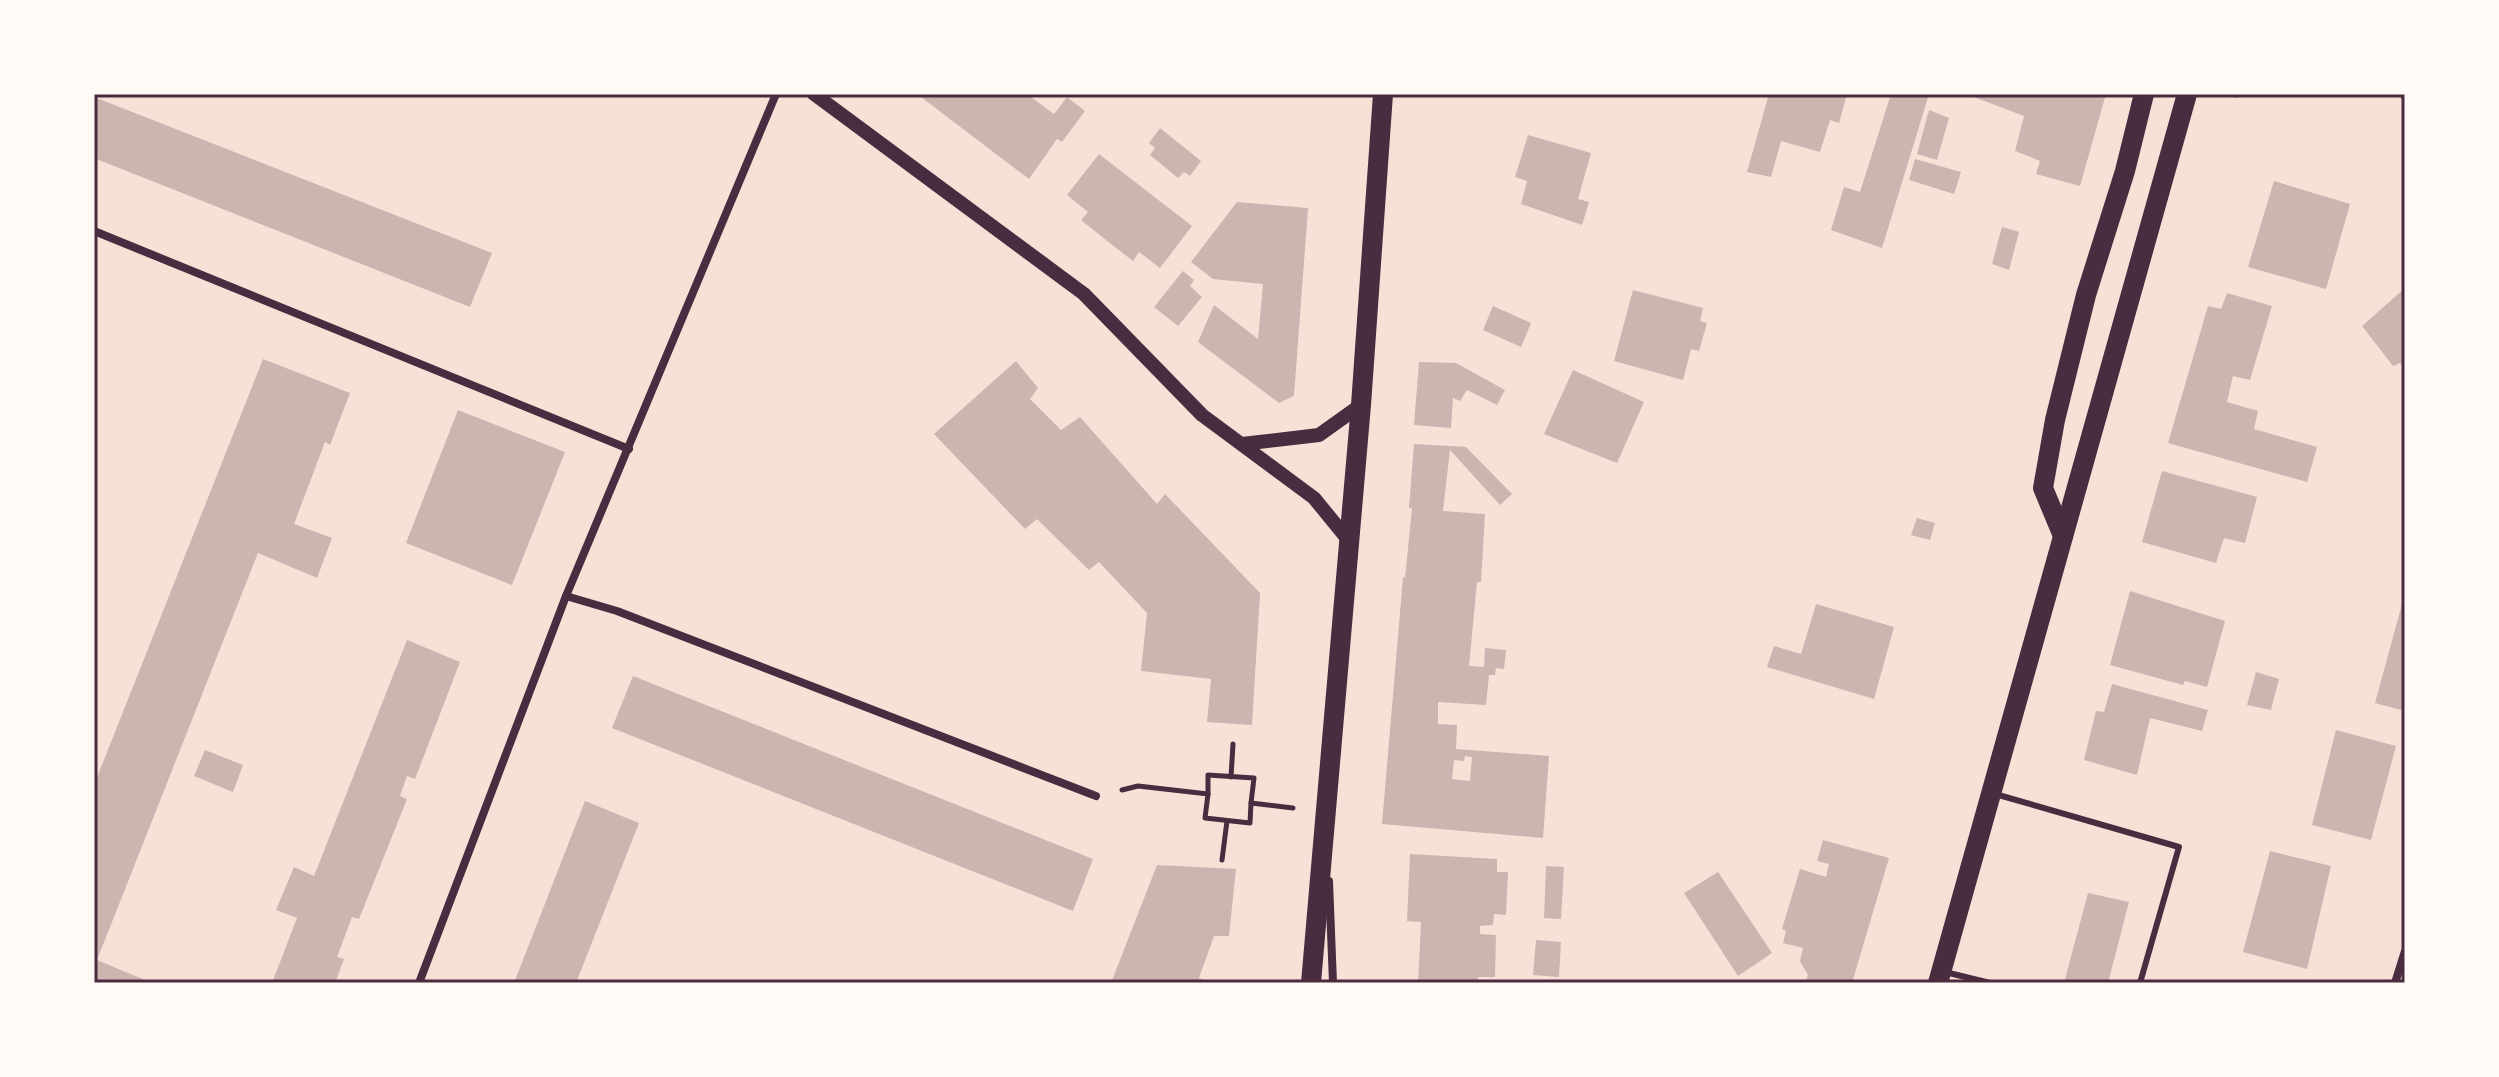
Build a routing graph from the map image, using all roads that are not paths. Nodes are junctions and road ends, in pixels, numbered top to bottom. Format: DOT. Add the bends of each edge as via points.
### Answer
graph roads {
  1 [pos="776,94"];
  2 [pos="814,94"];
  3 [pos="1383,94"];
  4 [pos="2144,94"];
  5 [pos="2187,94"];
  6 [pos="94,231"];
  7 [pos="1361,405"];
  8 [pos="1242,444"];
  9 [pos="629,449"];
  10 [pos="2063,536"];
  11 [pos="1350,542"];
  12 [pos="566,596"];
  13 [pos="1992,793"];
  14 [pos="1096,796"];
  15 [pos="1326,812"];
  16 [pos="2405,951"];
  17 [pos="1940,977"];
  18 [pos="419,983"];
  19 [pos="1311,983"];
  20 [pos="1333,983"];
  21 [pos="1990,983"];
  22 [pos="2140,983"];
  23 [pos="2395,983"];
  1 -- 9 [label="street"];
  2 -- 8 [label="street" via="1084,294 1202,415"];
  3 -- 7 [label="main road"];
  4 -- 10 [label="main road" via="2055,420 2043,488"];
  5 -- 10 [label="main road"];
  6 -- 9 [label="street"];
  7 -- 8 [label="street" via="1319,435"];
  7 -- 11 [label="main road"];
  8 -- 11 [label="street" via="1314,498"];
  9 -- 12 [label="street"];
  10 -- 13 [label="main road"];
  11 -- 15 [label="main road"];
  12 -- 14 [label="street"];
  12 -- 18 [label="street"];
  13 -- 17 [label="main road"];
  13 -- 22 [label="lane" via="2179,847"];
  15 -- 19 [label="main road"];
  15 -- 20 [label="street"];
  16 -- 23 [label="street"];
  17 -- 21 [label="lane"];
}
